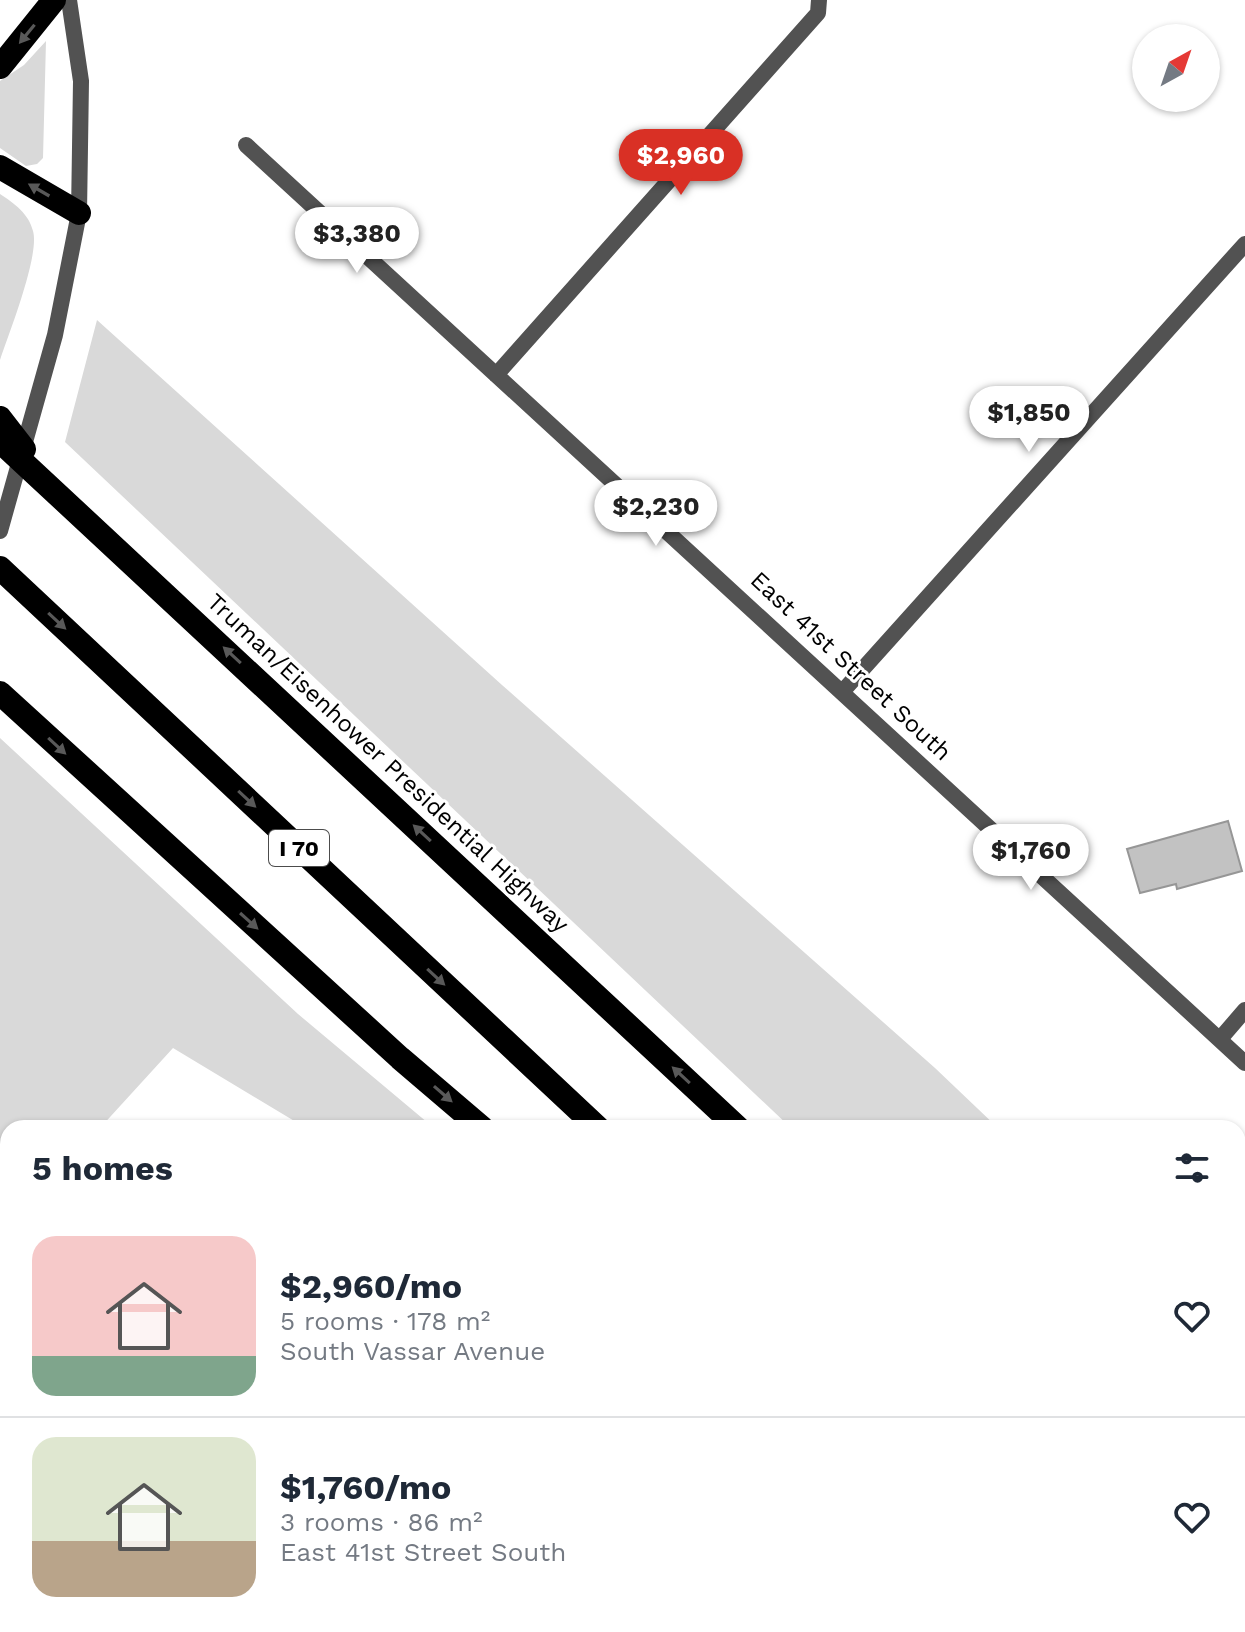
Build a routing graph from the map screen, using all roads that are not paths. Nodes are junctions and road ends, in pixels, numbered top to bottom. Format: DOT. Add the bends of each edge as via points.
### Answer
graph roads {
  1 [pos="54,0"];
  2 [pos="69,0"];
  3 [pos="819,0"];
  4 [pos="0,67"];
  5 [pos="246,145"];
  6 [pos="0,167"];
  7 [pos="79,213"];
  8 [pos="1245,244"];
  9 [pos="496,375"];
  10 [pos="0,418"];
  11 [pos="0,441"];
  12 [pos="66,501"];
  13 [pos="0,531"];
  14 [pos="0,568"];
  15 [pos="843,691"];
  16 [pos="0,693"];
  17 [pos="1245,1010"];
  18 [pos="1220,1039"];
  19 [pos="1245,1063"];
  20 [pos="473,1120"];
  21 [pos="589,1120"];
  22 [pos="729,1120"];
  1 -- 4 [label="highway, one-way"];
  2 -- 7 [label="street" via="81,81"];
  3 -- 9 [label="street" via="818,13"];
  5 -- 9 [label="street, East 41st Street South"];
  7 -- 6 [label="highway, one-way"];
  7 -- 13 [label="street" via="55,335"];
  8 -- 15 [label="street"];
  9 -- 15 [label="street, East 41st Street South"];
  10 -- 12 [label="highway"];
  11 -- 12 [label="highway, Truman/Eisenhower Presidential Highway"];
  22 -- 12 [label="highway, Truman/Eisenhower Presidential Highway, one-way"];
  14 -- 21 [label="highway, I 70, one-way"];
  15 -- 18 [label="street, East 41st Street South"];
  16 -- 20 [label="highway, one-way"];
  17 -- 18 [label="street"];
  18 -- 19 [label="street, East 41st Street South"];
}
